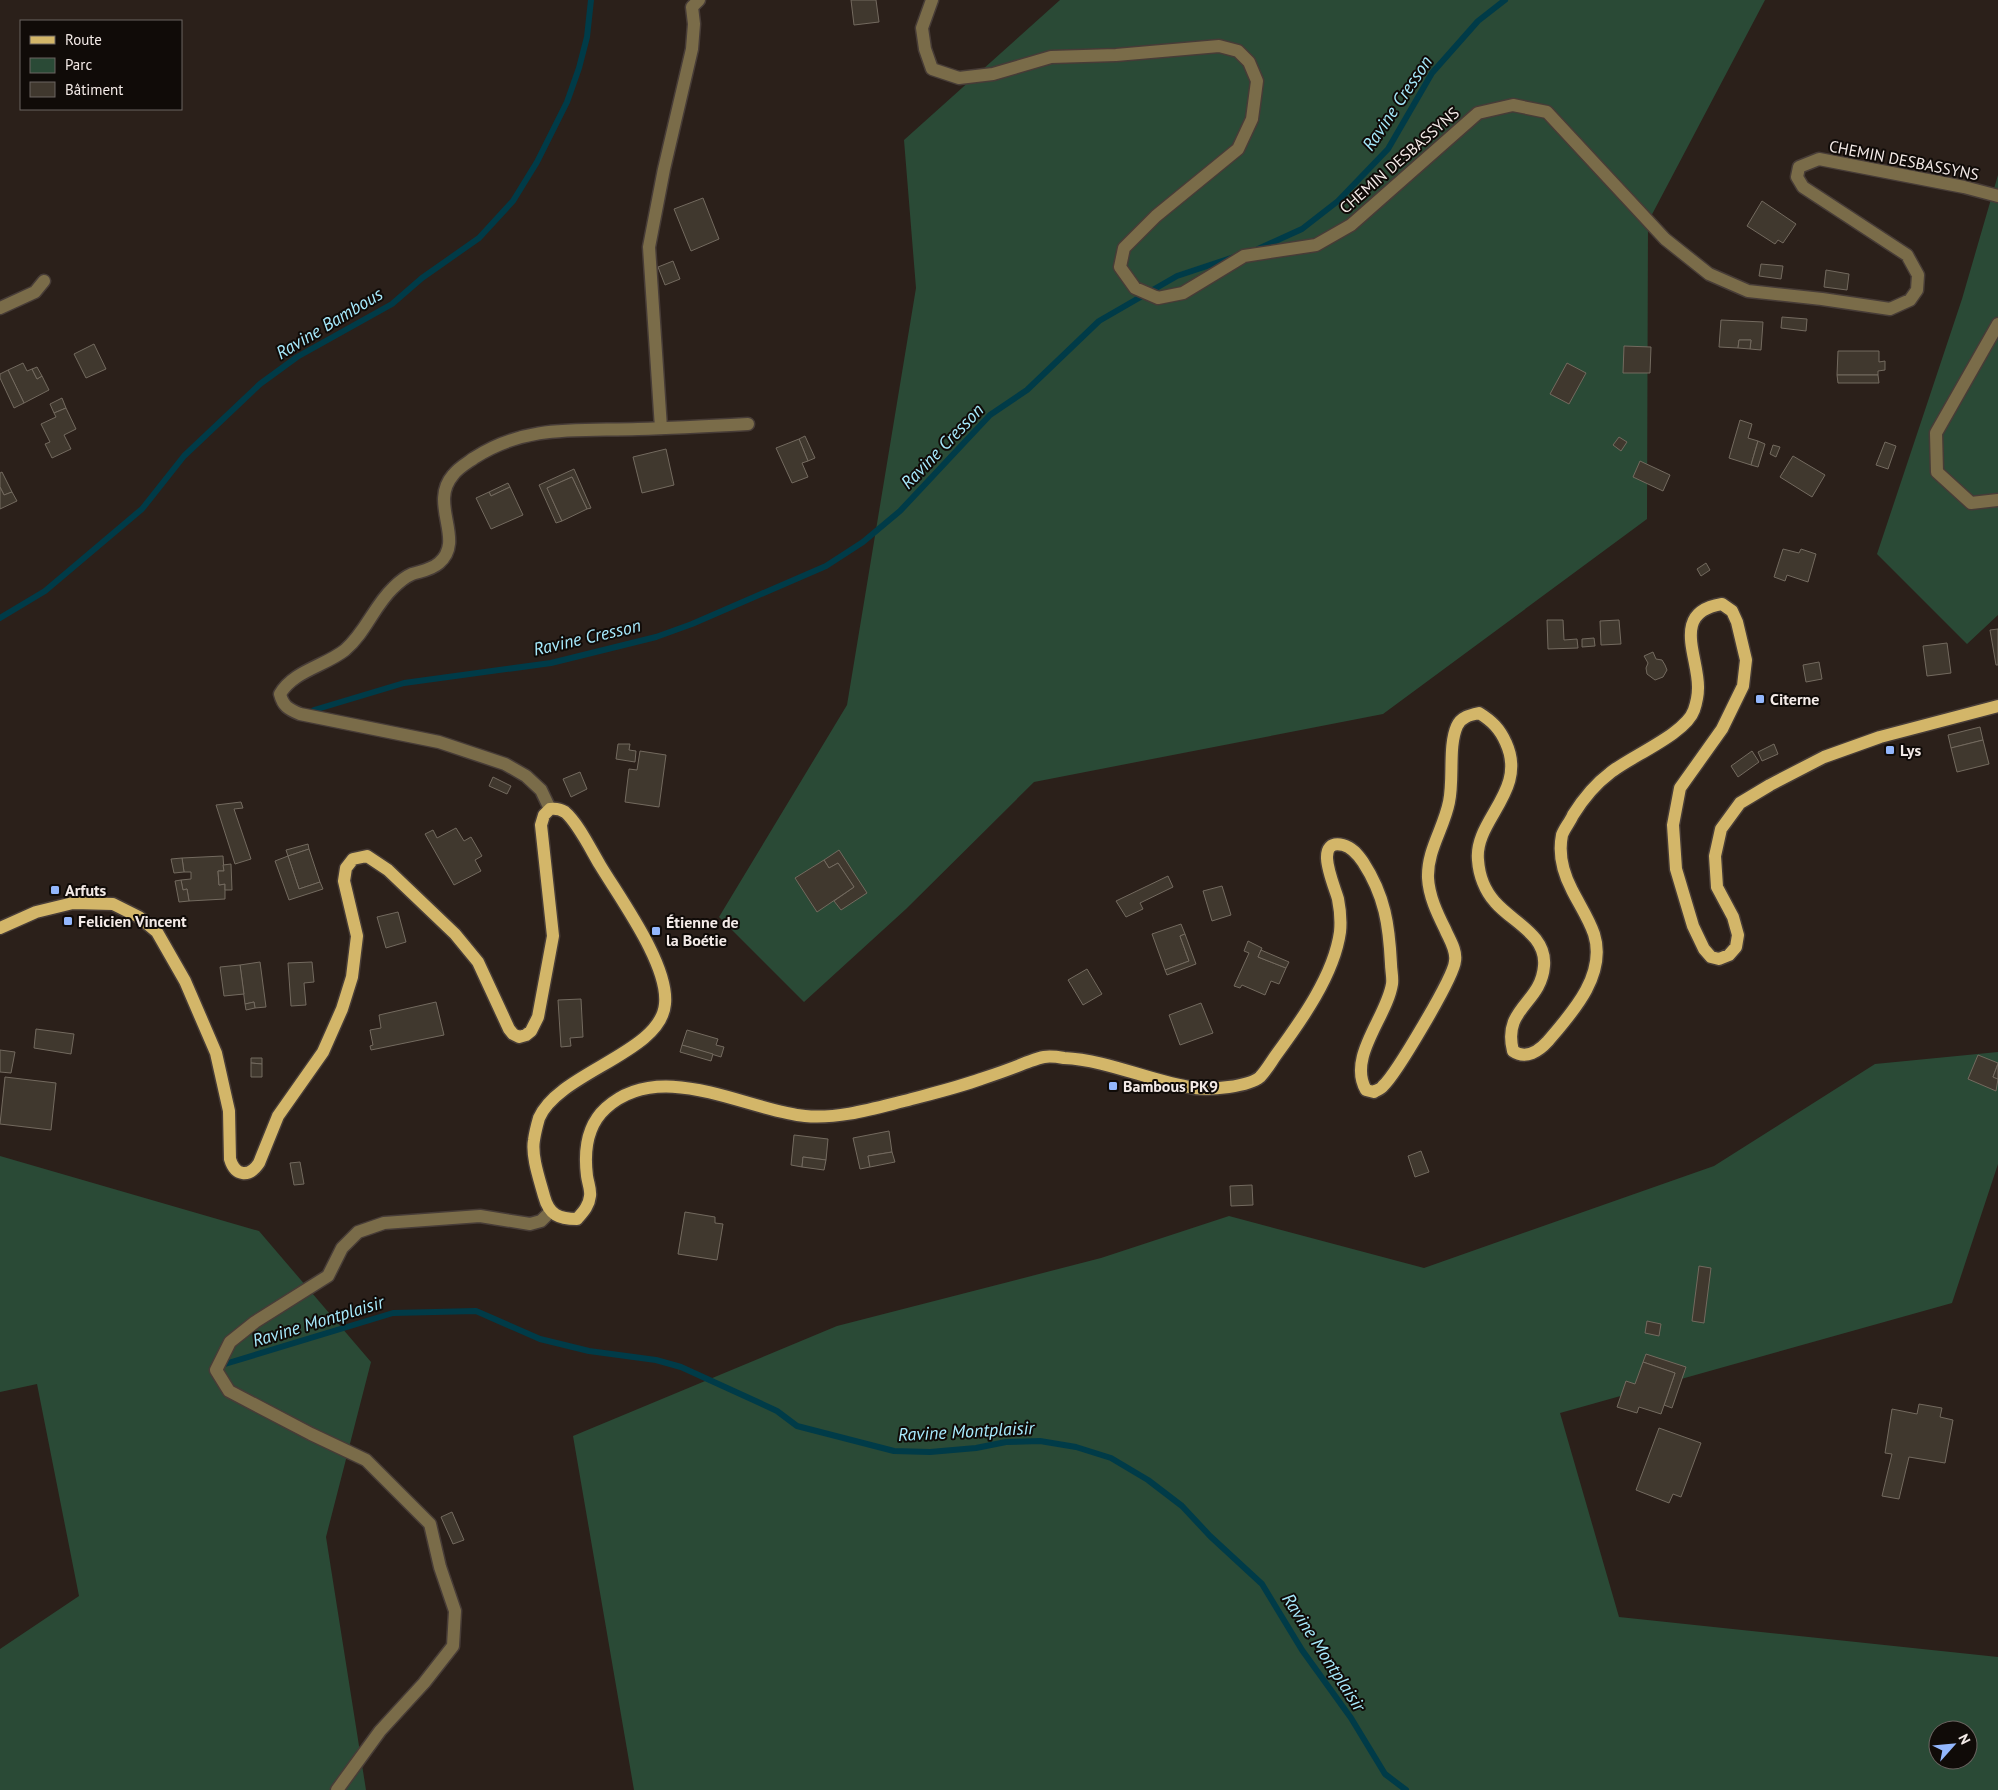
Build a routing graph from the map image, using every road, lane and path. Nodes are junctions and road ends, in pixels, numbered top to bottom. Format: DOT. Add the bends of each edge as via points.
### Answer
graph roads {
  1 [pos="698,0"];
  2 [pos="932,0"];
  3 [pos="1998,196"];
  4 [pos="44,281"];
  5 [pos="0,308"];
  6 [pos="1998,324"];
  7 [pos="748,424"];
  8 [pos="661,428"];
  9 [pos="1998,500"];
  10 [pos="1998,706"];
  11 [pos="550,808"];
  12 [pos="0,928"];
  13 [pos="551,1211"];
  14 [pos="337,1790"];
  1 -- 8 [label="street" via="692,7 692,49 649,247"];
  2 -- 3 [label="street, CHEMIN DESBASSYNS" via="922,28 925,49 932,69 959,78 993,74 1051,57 1219,46 1238,51 1249,62 1257,81 1252,119 1238,149 1156,216 1124,248 1120,267 1135,288 1158,298 1183,293 1244,256 1316,245 1351,225 1478,113 1513,105 1547,112 1665,239 1709,274 1748,291 1890,309 1910,300 1917,290 1918,275 1907,255 1803,187 1797,177 1799,167 1819,159"];
  4 -- 5 [label="street" via="36,292"];
  6 -- 9 [label="street" via="1936,433 1937,472 1971,503"];
  7 -- 8 [label="street"];
  8 -- 11 [label="street" via="570,429 513,439 469,461 453,474 444,492 450,544 443,558 430,569 410,575 393,588 360,635 327,662 293,679 280,694 282,703 300,714 439,742 505,764 526,776 541,790"];
  10 -- 13 [label="main road" via="1880,737 1824,756 1740,803 1721,829 1714,856 1718,887 1738,935 1736,947 1729,955 1711,957 1693,926 1676,869 1673,825 1680,788 1722,729 1743,686 1746,660 1737,622 1732,612 1722,604 1712,606 1697,616 1689,633 1698,687 1693,712 1676,731 1610,772 1583,798 1563,834 1560,857 1567,881 1594,935 1594,971 1577,1007 1545,1044 1527,1056 1513,1051 1510,1034 1514,1018 1538,989 1544,966 1542,950 1531,934 1495,902 1480,875 1478,844 1506,793 1512,764 1501,732 1490,719 1479,713 1465,716 1457,725 1449,802 1429,864 1431,894 1454,948 1455,961 1443,989 1395,1072 1382,1088 1374,1092 1366,1090 1361,1083 1360,1071 1392,983 1384,906 1358,855 1350,848 1335,845 1330,848 1326,860 1338,898 1341,928 1335,957 1302,1021 1258,1079 1234,1086 1196,1088 1080,1058 1044,1057 935,1093 861,1112 826,1116 803,1116 697,1089 646,1089 624,1096 606,1108 594,1123 587,1142 590,1193 587,1206 577,1219 563,1219"];
  11 -- 12 [label="main road" via="541,825 552,936 538,1017 531,1031 519,1037 509,1030 478,962 455,934 376,861 367,856 353,859 346,868 344,881 357,936 352,977 342,1009 323,1052 278,1116 259,1163 255,1169 242,1174 236,1171 230,1159 229,1111 216,1054 185,981 157,932 140,917 113,904 73,903 36,912"];
  11 -- 13 [label="main road" via="564,812 582,835 655,956 664,980 666,1005 660,1021 643,1039 566,1089 551,1101 540,1118 533,1142 537,1170"];
  13 -- 14 [label="street" via="541,1221 530,1224 480,1216 384,1224 358,1232 342,1248 328,1276 255,1322 230,1342 216,1370 229,1391 366,1460 430,1524 455,1611 452,1646 424,1683 380,1731"];
}
